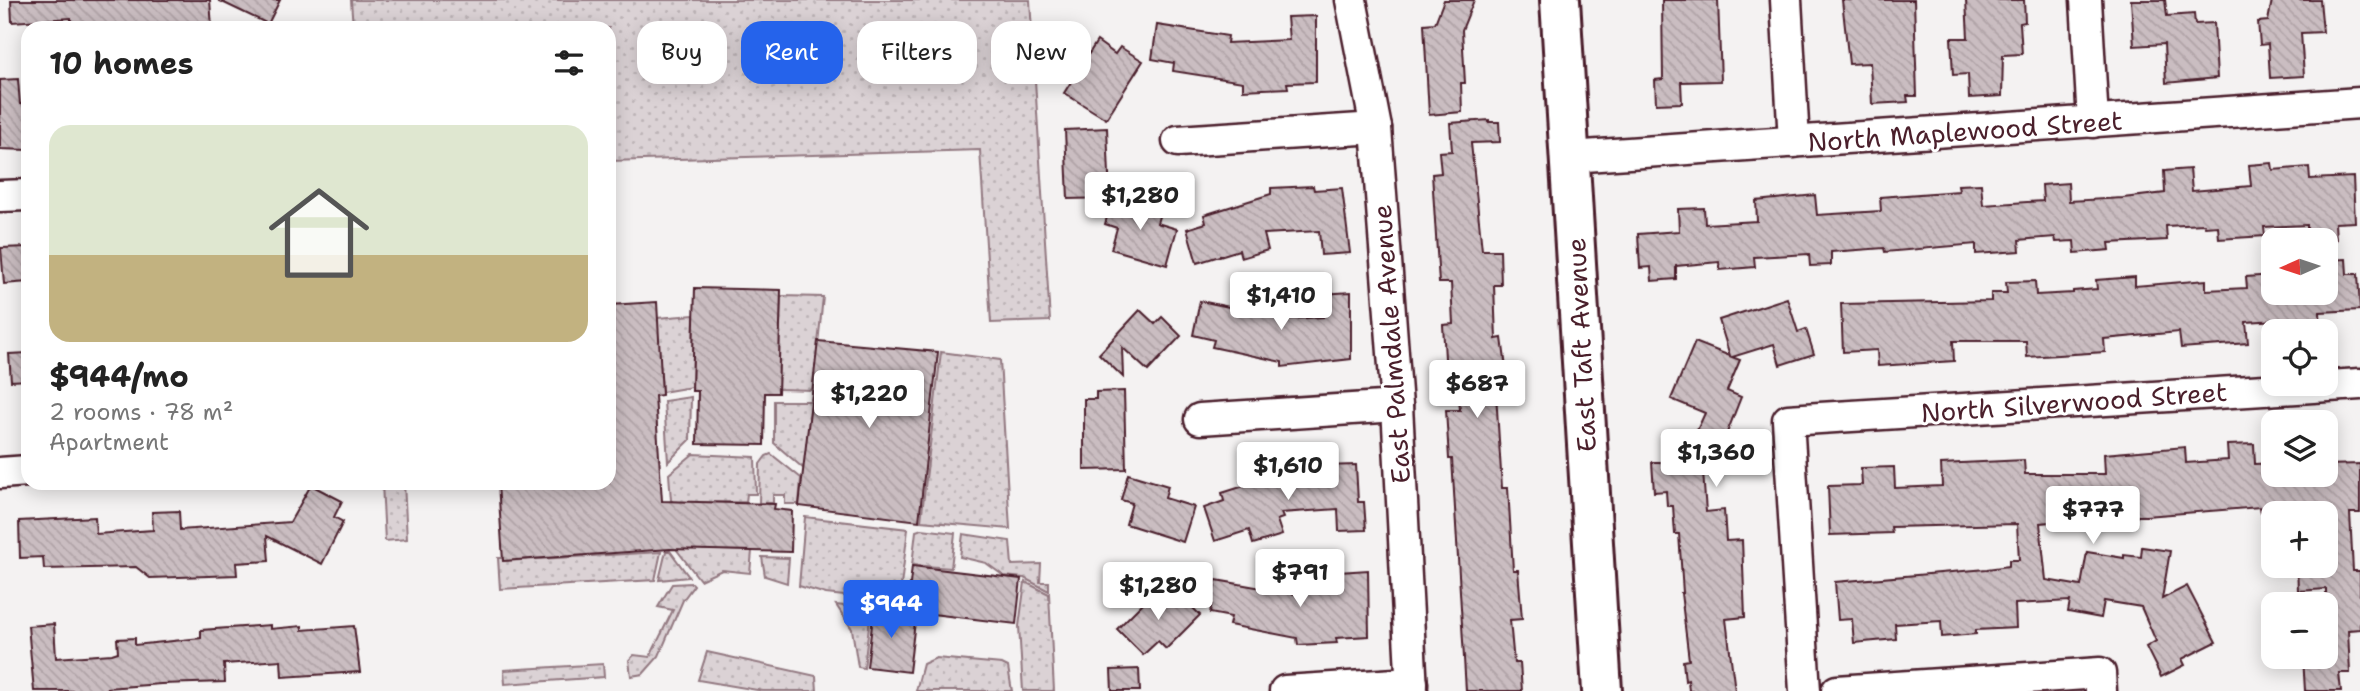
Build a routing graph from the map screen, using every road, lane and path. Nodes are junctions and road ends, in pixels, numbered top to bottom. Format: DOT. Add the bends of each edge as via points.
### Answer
graph roads {
  1 [pos="1351,0"];
  2 [pos="1560,0"];
  3 [pos="1786,0"];
  4 [pos="2086,0"];
  5 [pos="2360,103"];
  6 [pos="2093,122"];
  7 [pos="1376,128"];
  8 [pos="1178,141"];
  9 [pos="1794,142"];
  10 [pos="1570,157"];
  11 [pos="21,195"];
  12 [pos="0,196"];
  13 [pos="2360,384"];
  14 [pos="1397,406"];
  15 [pos="1200,419"];
  16 [pos="21,472"];
  17 [pos="0,473"];
  18 [pos="2100,682"];
  19 [pos="1412,687"];
  20 [pos="1285,691"];
  21 [pos="1602,691"];
  22 [pos="1805,691"];
  23 [pos="1837,691"];
  1 -- 7 [label="street, East Palmdale Avenue"];
  2 -- 10 [label="main road, East Taft Avenue"];
  3 -- 9 [label="street"];
  4 -- 6 [label="street"];
  5 -- 6 [label="street, North Maplewood Street"];
  6 -- 9 [label="street, North Maplewood Street"];
  7 -- 8 [label="street"];
  7 -- 14 [label="street, East Palmdale Avenue"];
  9 -- 10 [label="street, North Maplewood Street"];
  10 -- 21 [label="main road, East Taft Avenue"];
  11 -- 12 [label="street"];
  13 -- 22 [label="street, North Silverwood Street" via="1788,420"];
  14 -- 15 [label="street"];
  14 -- 19 [label="street, East Palmdale Avenue"];
  16 -- 17 [label="street"];
  18 -- 23 [label="street"];
  19 -- 20 [label="street"];
}
